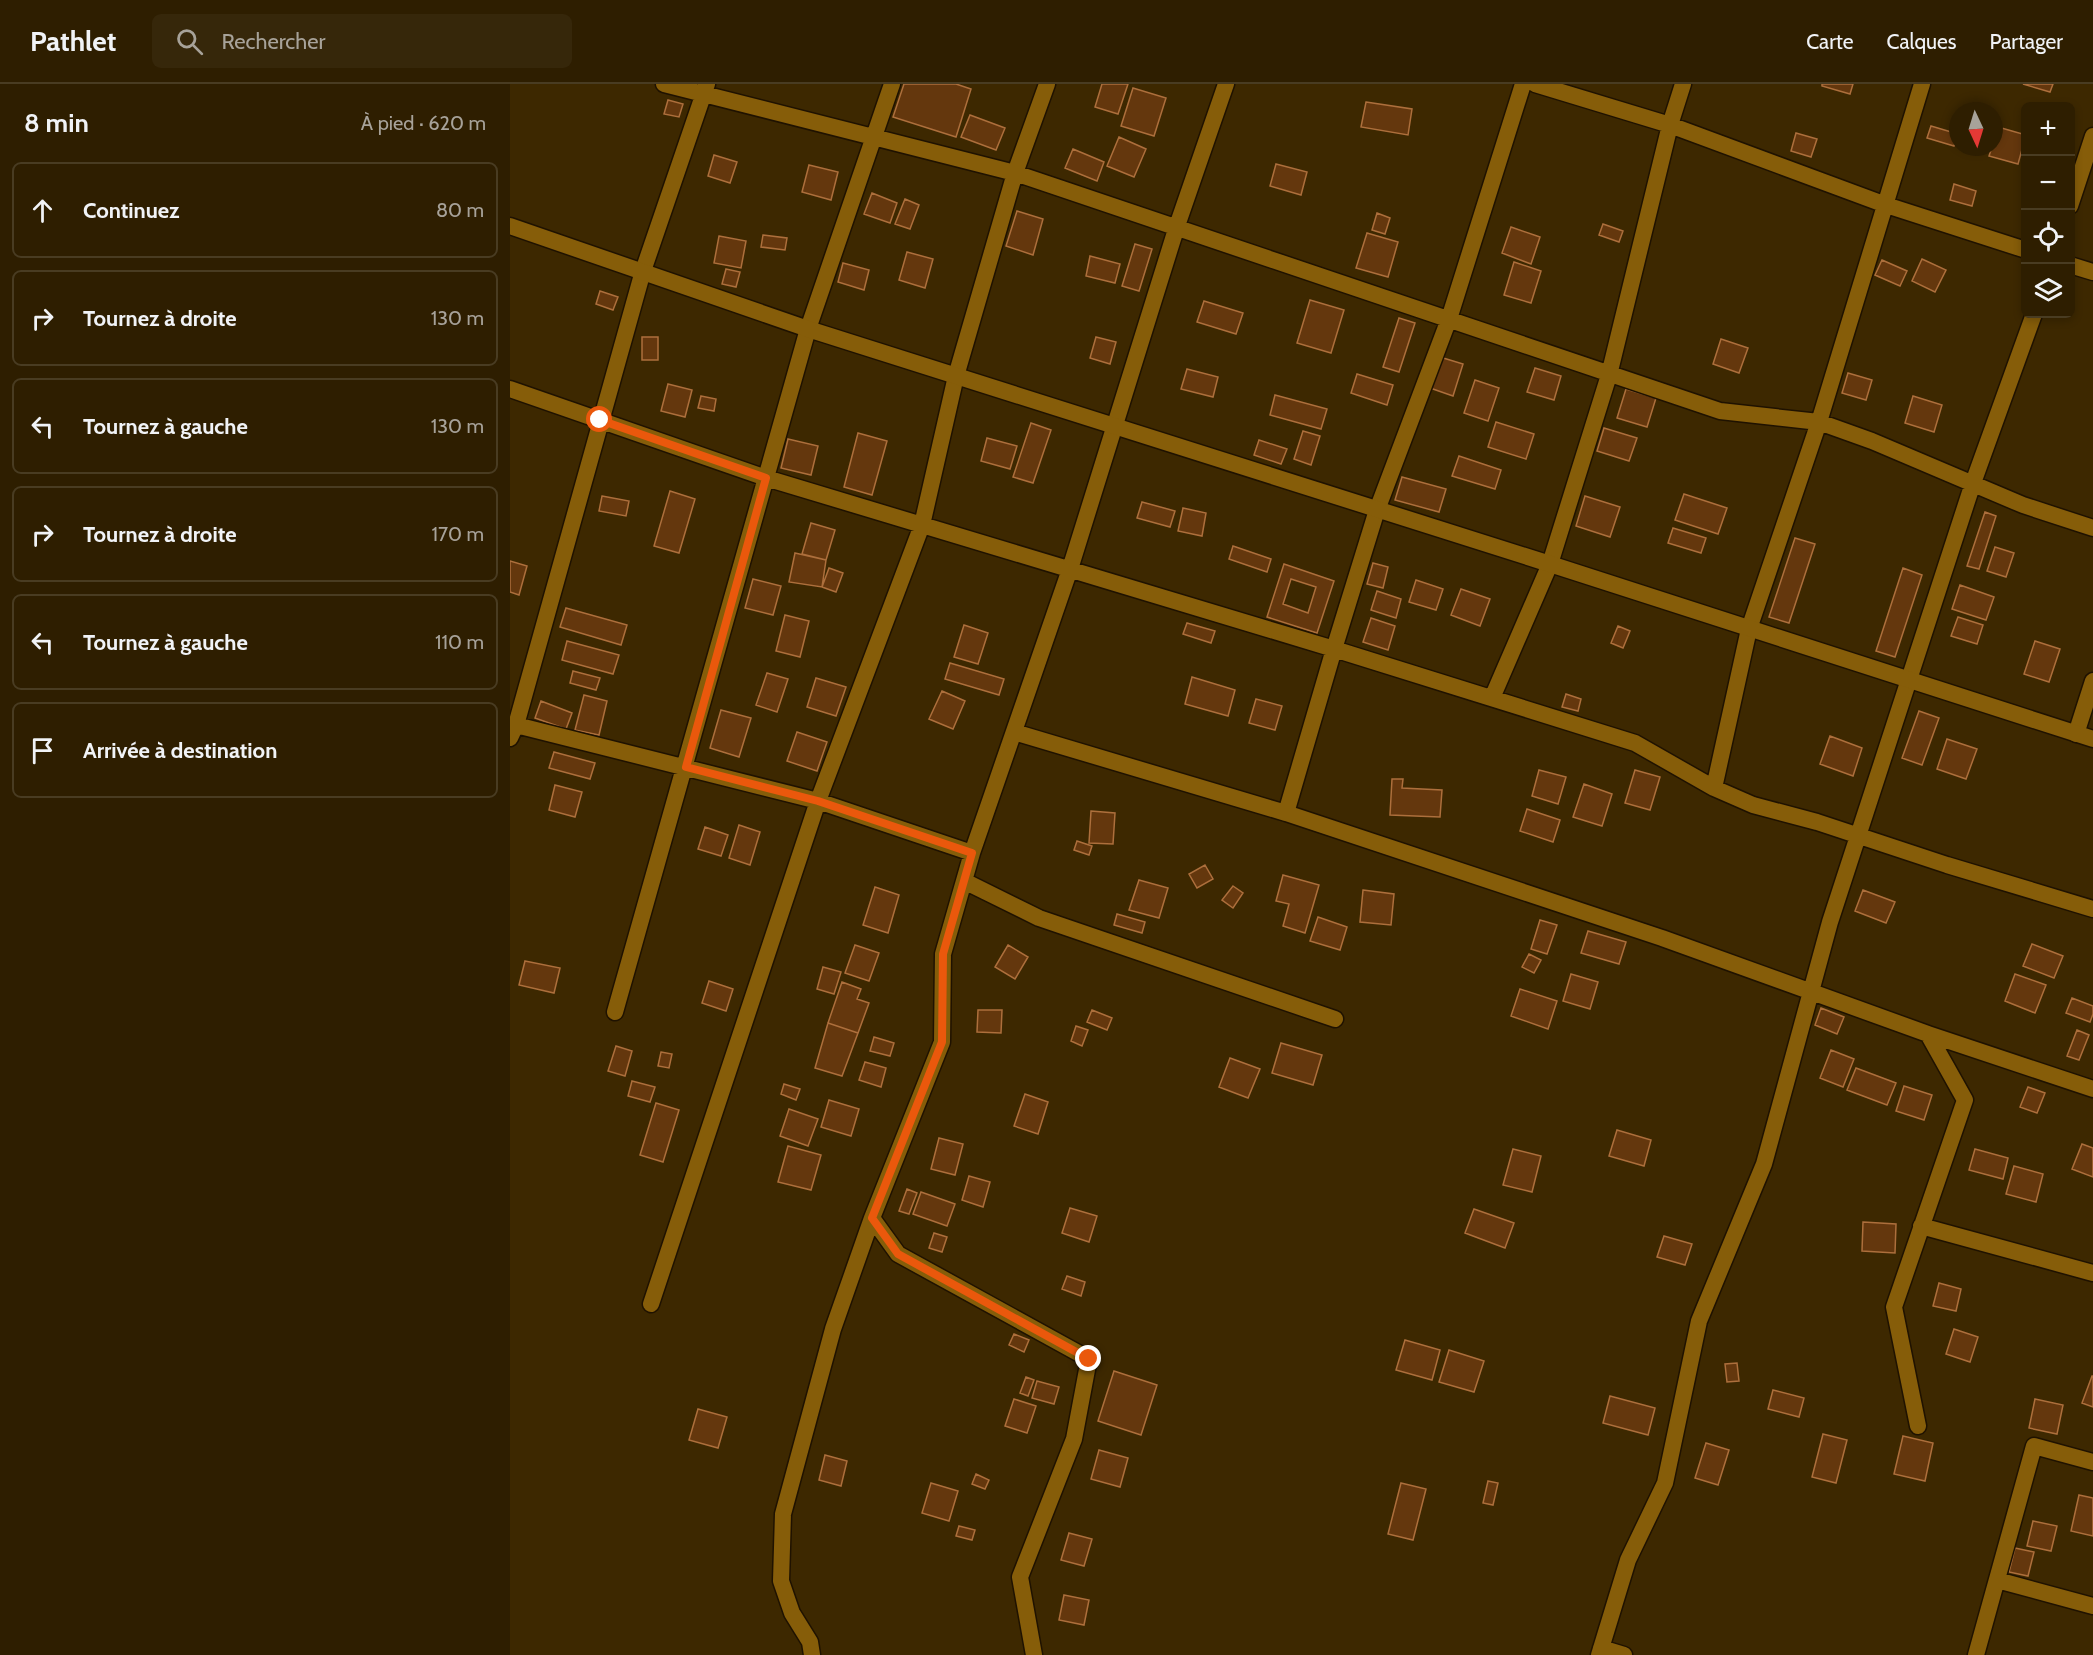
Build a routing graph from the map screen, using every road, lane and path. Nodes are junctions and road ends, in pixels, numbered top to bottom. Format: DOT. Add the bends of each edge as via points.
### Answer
graph roads {
  1 [pos="664,84"];
  2 [pos="892,84"];
  3 [pos="1047,84"];
  4 [pos="1226,84"];
  5 [pos="1523,84"];
  6 [pos="1534,84"];
  7 [pos="1683,84"];
  8 [pos="1922,84"];
  9 [pos="705,89"];
  10 [pos="1670,125"];
  11 [pos="873,136"];
  12 [pos="2093,136"];
  13 [pos="1015,172"];
  14 [pos="2075,191"];
  15 [pos="1886,205"];
  16 [pos="510,226"];
  17 [pos="1177,226"];
  18 [pos="2021,249"];
  19 [pos="2075,267"];
  20 [pos="643,271"];
  21 [pos="2093,272"];
  22 [pos="2033,318"];
  23 [pos="1449,319"];
  24 [pos="808,329"];
  25 [pos="1609,375"];
  26 [pos="956,376"];
  27 [pos="510,389"];
  28 [pos="600,420"];
  29 [pos="1819,422"];
  30 [pos="1115,426"];
  31 [pos="766,478"];
  32 [pos="1973,483"];
  33 [pos="1377,510"];
  34 [pos="922,525"];
  35 [pos="2093,528"];
  36 [pos="1550,564"];
  37 [pos="1070,569"];
  38 [pos="1749,629"];
  39 [pos="1334,649"];
  40 [pos="1909,680"];
  41 [pos="2093,681"];
  42 [pos="1492,698"];
  43 [pos="513,732"];
  44 [pos="1014,732"];
  45 [pos="2076,734"];
  46 [pos="2093,739"];
  47 [pos="686,767"];
  48 [pos="1714,788"];
  49 [pos="818,801"];
  50 [pos="1286,813"];
  51 [pos="1859,836"];
  52 [pos="972,853"];
  53 [pos="964,881"];
  54 [pos="2093,909"];
  55 [pos="1811,992"];
  56 [pos="615,1012"];
  57 [pos="1335,1019"];
  58 [pos="1928,1034"];
  59 [pos="2093,1089"];
  60 [pos="872,1218"];
  61 [pos="1921,1226"];
  62 [pos="2092,1271"];
  63 [pos="651,1304"];
  64 [pos="1918,1426"];
  65 [pos="2093,1462"];
  66 [pos="1997,1580"];
  67 [pos="2093,1606"];
  68 [pos="1600,1652"];
  69 [pos="812,1655"];
  70 [pos="1034,1655"];
  71 [pos="1624,1655"];
  72 [pos="1976,1655"];
  1 -- 9 [label="street"];
  2 -- 11 [label="street"];
  3 -- 13 [label="street"];
  4 -- 17 [label="street"];
  5 -- 23 [label="street"];
  6 -- 10 [label="street"];
  7 -- 10 [label="street"];
  8 -- 15 [label="street"];
  9 -- 11 [label="street"];
  9 -- 20 [label="street"];
  10 -- 15 [label="street"];
  10 -- 25 [label="street"];
  11 -- 13 [label="street"];
  11 -- 24 [label="street"];
  12 -- 14 [label="street"];
  13 -- 17 [label="street"];
  13 -- 26 [label="street"];
  15 -- 18 [label="street"];
  15 -- 29 [label="street"];
  16 -- 20 [label="street"];
  17 -- 23 [label="street"];
  17 -- 30 [label="street"];
  19 -- 21 [label="street"];
  20 -- 24 [label="street"];
  20 -- 28 [label="street"];
  22 -- 32 [label="street"];
  23 -- 25 [label="street"];
  23 -- 33 [label="street"];
  24 -- 26 [label="street"];
  24 -- 31 [label="street"];
  25 -- 29 [label="street" via="1720,411"];
  25 -- 36 [label="street"];
  26 -- 30 [label="street"];
  26 -- 34 [label="street"];
  27 -- 28 [label="street"];
  28 -- 31 [label="street"];
  28 -- 43 [label="street"];
  29 -- 32 [label="street"];
  29 -- 38 [label="street"];
  30 -- 33 [label="street"];
  30 -- 37 [label="street"];
  31 -- 34 [label="street"];
  31 -- 47 [label="street"];
  32 -- 35 [label="street" via="2023,505"];
  32 -- 40 [label="street"];
  33 -- 36 [label="street"];
  33 -- 39 [label="street"];
  34 -- 37 [label="street"];
  34 -- 49 [label="street"];
  36 -- 38 [label="street"];
  36 -- 42 [label="street"];
  37 -- 39 [label="street"];
  37 -- 44 [label="street"];
  38 -- 40 [label="street"];
  38 -- 48 [label="street"];
  39 -- 42 [label="street"];
  39 -- 50 [label="street"];
  40 -- 45 [label="street"];
  40 -- 51 [label="street"];
  41 -- 45 [label="street"];
  42 -- 48 [label="street" via="1635,743"];
  43 -- 47 [label="street"];
  44 -- 50 [label="street"];
  44 -- 52 [label="street"];
  45 -- 46 [label="street"];
  47 -- 49 [label="street"];
  47 -- 56 [label="street"];
  48 -- 51 [label="street" via="1753,805"];
  49 -- 52 [label="street"];
  49 -- 63 [label="street"];
  50 -- 55 [label="street" via="1662,938"];
  51 -- 54 [label="street"];
  51 -- 55 [label="street"];
  52 -- 53 [label="street"];
  53 -- 57 [label="street" via="1039,918"];
  53 -- 60 [label="street" via="943,954 942,1042"];
  55 -- 58 [label="street"];
  55 -- 68 [label="street" via="1764,1164 1699,1321 1665,1483 1628,1560"];
  58 -- 59 [label="street"];
  58 -- 61 [label="street" via="1965,1100"];
  60 -- 69 [label="street" via="833,1329 783,1514 781,1581 792,1613 810,1642"];
  60 -- 70 [label="street" via="898,1254 1089,1359 1074,1439 1020,1577"];
  61 -- 62 [label="street"];
  61 -- 64 [label="street" via="1894,1307"];
  65 -- 66 [label="street" via="2034,1446"];
  66 -- 67 [label="street"];
  66 -- 72 [label="street"];
  68 -- 71 [label="street"];
}
